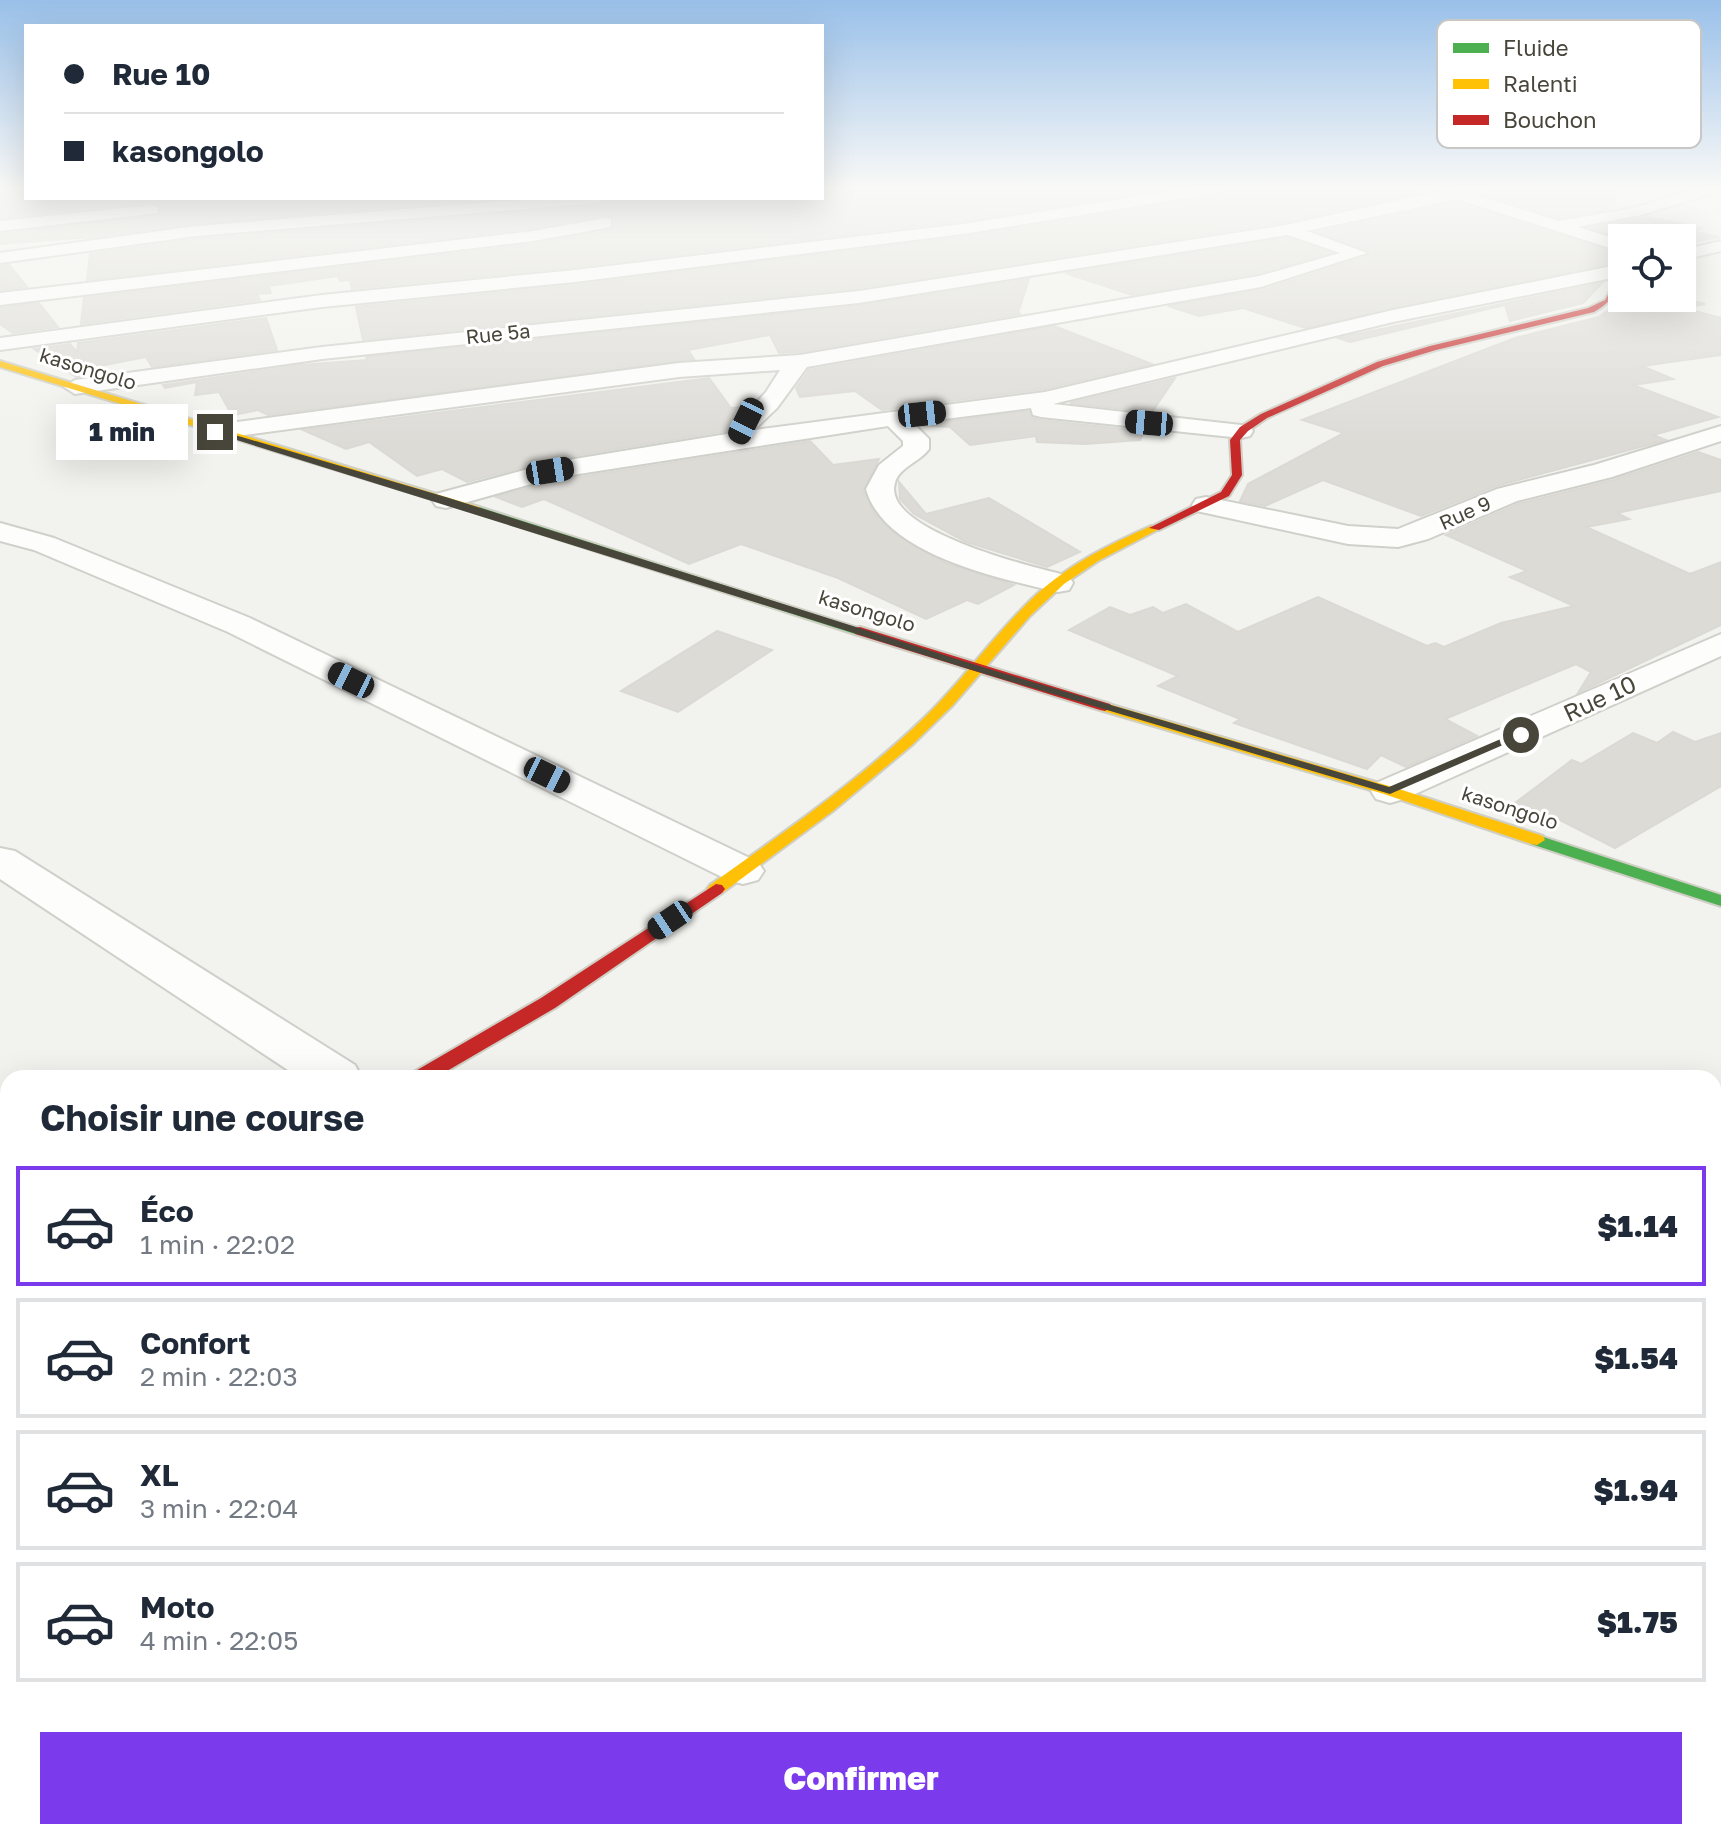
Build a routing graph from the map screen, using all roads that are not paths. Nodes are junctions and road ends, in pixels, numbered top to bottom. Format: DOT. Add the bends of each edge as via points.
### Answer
graph roads {
  1 [pos="212,274"];
  2 [pos="490,274"];
  3 [pos="588,274"];
  4 [pos="1007,274"];
  5 [pos="1288,274"];
  6 [pos="1603,274"];
  7 [pos="494,285"];
  8 [pos="0,299"];
  9 [pos="1608,301"];
  10 [pos="191,318"];
  11 [pos="553,329"];
  12 [pos="0,344"];
  13 [pos="250,362"];
  14 [pos="800,362"];
  15 [pos="0,364"];
  16 [pos="75,387"];
  17 [pos="1010,404"];
  18 [pos="894,418"];
  19 [pos="1241,431"];
  20 [pos="215,432"];
  21 [pos="1721,433"];
  22 [pos="736,440"];
  23 [pos="446,500"];
  24 [pos="1206,505"];
  25 [pos="0,532"];
  26 [pos="1058,583"];
  27 [pos="1721,644"];
  28 [pos="975,668"];
  29 [pos="1390,791"];
  30 [pos="0,860"];
  31 [pos="743,871"];
  32 [pos="1721,901"];
  33 [pos="325,1070"];
  34 [pos="434,1070"];
  1 -- 8 [label="street"];
  2 -- 7 [label="street"];
  3 -- 7 [label="street"];
  4 -- 11 [label="street, Rue 5a" via="859,297"];
  5 -- 14 [label="street"];
  6 -- 17 [label="street"];
  7 -- 10 [label="street"];
  7 -- 11 [label="street" via="513,310 533,324"];
  9 -- 19 [label="street" via="1591,310 1410,354 1332,384"];
  10 -- 12 [label="street"];
  10 -- 13 [label="street"];
  11 -- 13 [label="street, Rue 5a"];
  13 -- 16 [label="street, Rue 5a"];
  14 -- 20 [label="street" via="638,374"];
  14 -- 22 [label="street" via="785,374 766,406 746,421"];
  15 -- 16 [label="street, kasongolo"];
  16 -- 20 [label="street, kasongolo"];
  17 -- 18 [label="street"];
  17 -- 19 [label="street" via="1109,420"];
  18 -- 22 [label="street"];
  18 -- 26 [label="street" via="916,439 916,449 885,475 880,488 882,502 898,521 963,554"];
  19 -- 24 [label="street" via="1233,445 1240,468 1234,484"];
  20 -- 23 [label="street, kasongolo"];
  21 -- 24 [label="street, Rue 9" via="1507,495 1398,538 1348,535"];
  22 -- 23 [label="street" via="538,474"];
  23 -- 28 [label="street, kasongolo"];
  24 -- 26 [label="street" via="1097,555"];
  25 -- 31 [label="street" via="44,544 239,625"];
  26 -- 28 [label="street"];
  27 -- 29 [label="street, Rue 10"];
  28 -- 29 [label="street, kasongolo"];
  28 -- 31 [label="street" via="921,729"];
  29 -- 32 [label="street, kasongolo"];
  30 -- 33 [label="street"];
  31 -- 34 [label="street" via="500,1035"];
}
